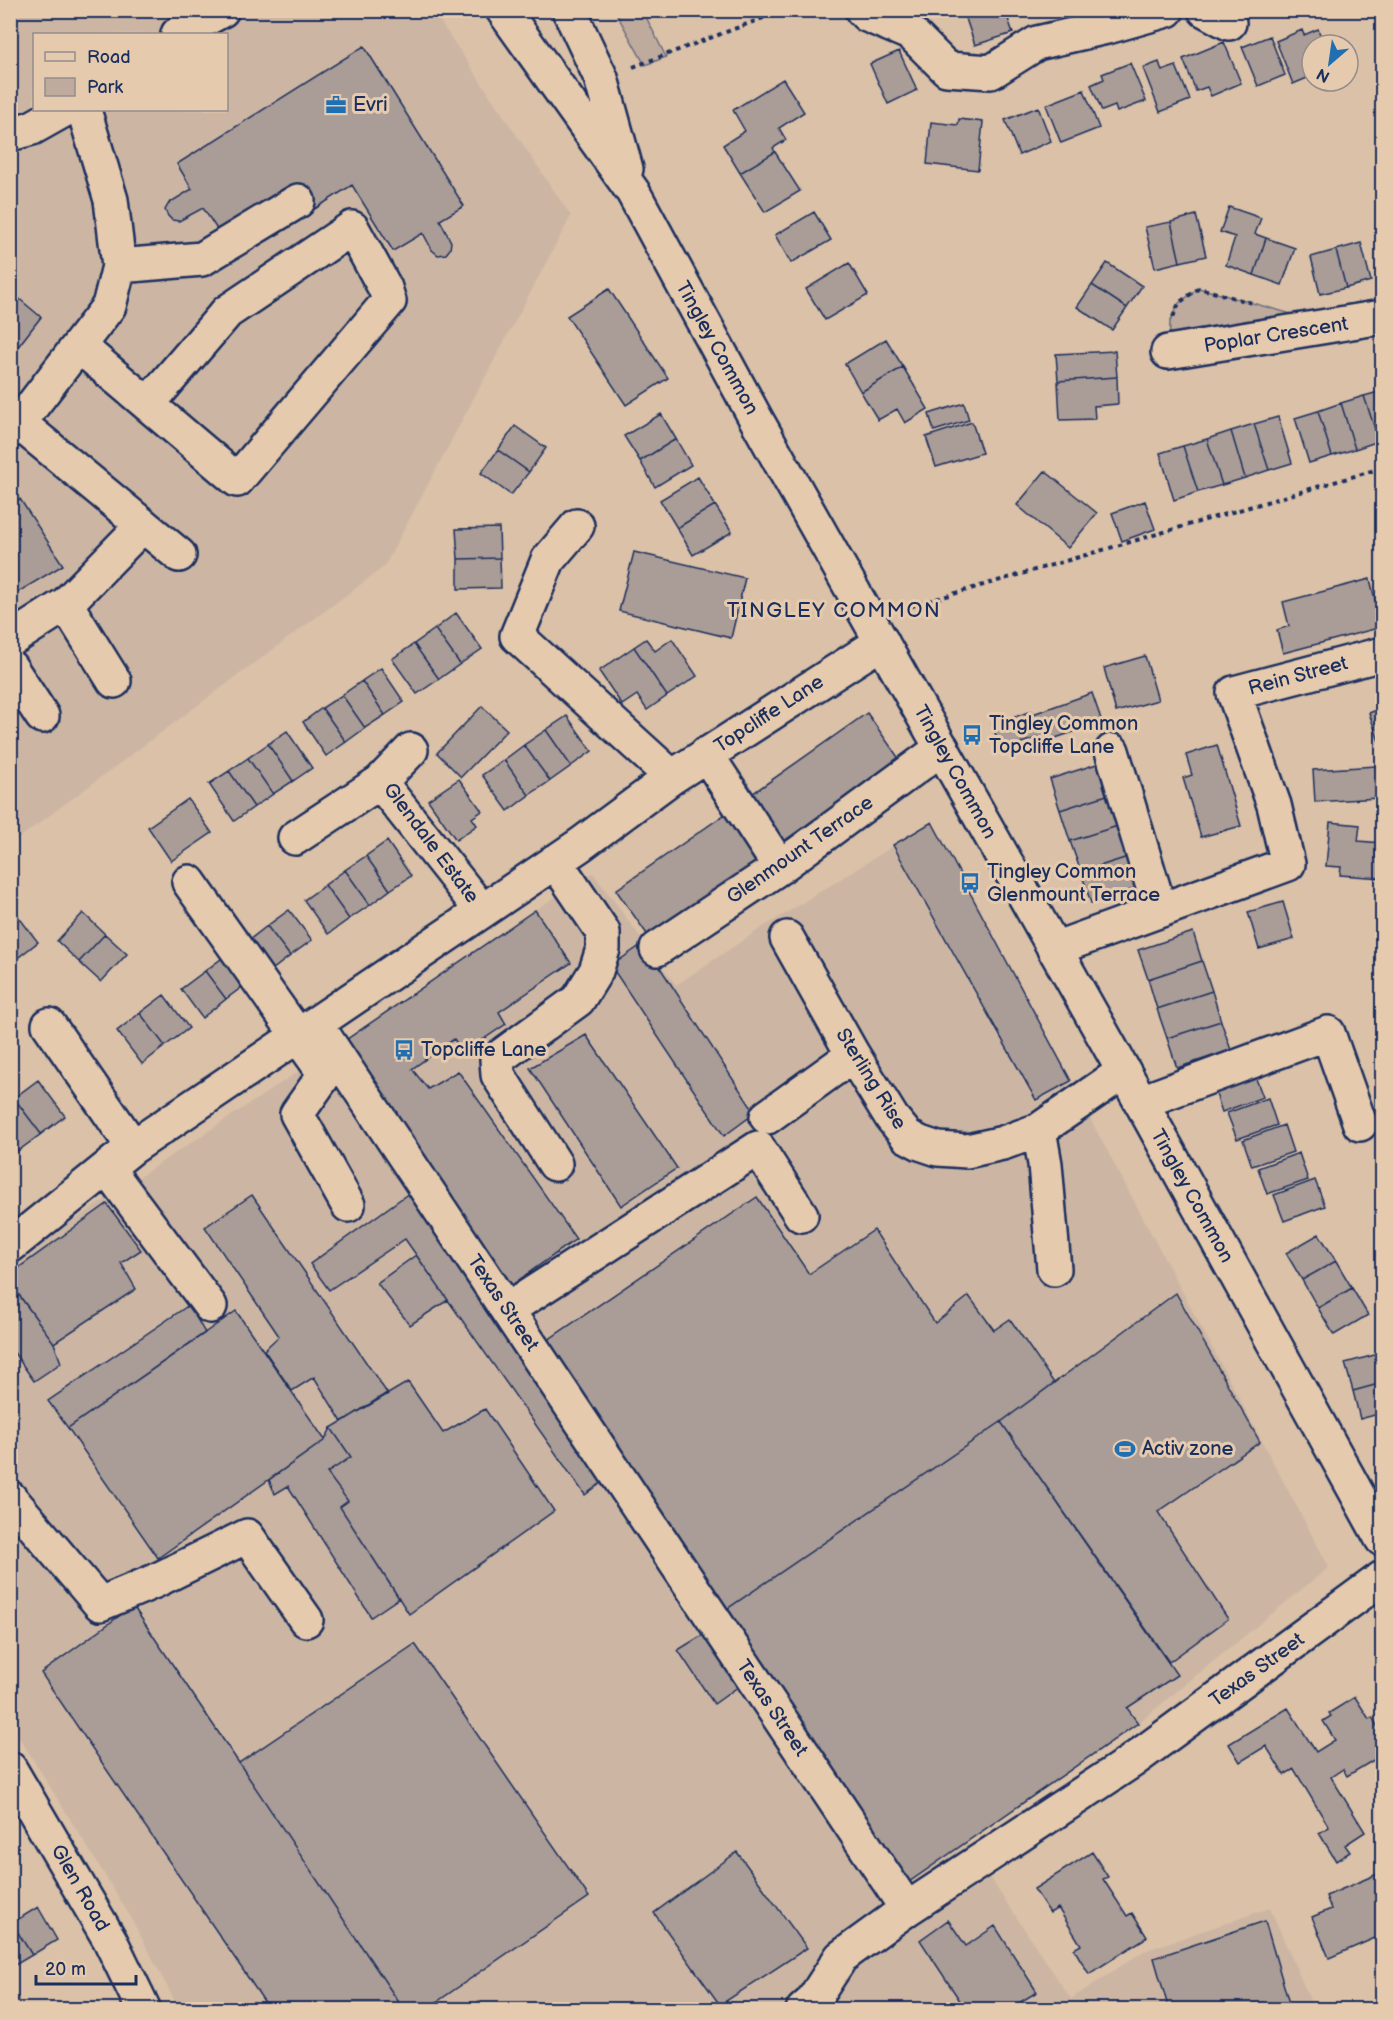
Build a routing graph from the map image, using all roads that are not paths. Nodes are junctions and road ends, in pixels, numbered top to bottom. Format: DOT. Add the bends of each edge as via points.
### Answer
graph roads {
  1 [pos="222,10"];
  2 [pos="502,10"];
  3 [pos="569,10"];
  4 [pos="862,10"];
  5 [pos="1167,10"];
  6 [pos="180,33"];
  7 [pos="62,111"];
  8 [pos="84,111"];
  9 [pos="10,134"];
  10 [pos="633,192"];
  11 [pos="298,201"];
  12 [pos="119,266"];
  13 [pos="1383,317"];
  14 [pos="79,346"];
  15 [pos="1168,352"];
  16 [pos="148,404"];
  17 [pos="15,427"];
  18 [pos="143,525"];
  19 [pos="577,526"];
  20 [pos="179,555"];
  21 [pos="66,604"];
  22 [pos="876,630"];
  23 [pos="10,640"];
  24 [pos="1383,654"];
  25 [pos="10,668"];
  26 [pos="114,681"];
  27 [pos="42,716"];
  28 [pos="942,748"];
  29 [pos="411,750"];
  30 [pos="1112,751"];
  31 [pos="706,754"];
  32 [pos="672,777"];
  33 [pos="380,782"];
  34 [pos="295,838"];
  35 [pos="555,861"];
  36 [pos="780,867"];
  37 [pos="189,882"];
  38 [pos="1160,910"];
  39 [pos="482,911"];
  40 [pos="787,938"];
  41 [pos="657,949"];
  42 [pos="1054,949"];
  43 [pos="49,1025"];
  44 [pos="308,1030"];
  45 [pos="853,1055"];
  46 [pos="1124,1072"];
  47 [pos="1140,1102"];
  48 [pos="767,1117"];
  49 [pos="1360,1124"];
  50 [pos="1039,1130"];
  51 [pos="133,1147"];
  52 [pos="555,1164"];
  53 [pos="107,1168"];
  54 [pos="348,1205"];
  55 [pos="801,1215"];
  56 [pos="10,1246"];
  57 [pos="1053,1269"];
  58 [pos="210,1306"];
  59 [pos="507,1310"];
  60 [pos="10,1498"];
  61 [pos="1383,1539"];
  62 [pos="1383,1578"];
  63 [pos="306,1620"];
  64 [pos="10,1769"];
  65 [pos="907,1909"];
  66 [pos="144,2010"];
  67 [pos="803,2010"];
  1 -- 6 [label="street"];
  2 -- 10 [label="street, Tingley Common"];
  3 -- 10 [label="street, Tingley Common" via="601,78"];
  4 -- 5 [label="street" via="912,34 947,69 992,72 1038,43"];
  7 -- 9 [label="street" via="32,128"];
  8 -- 12 [label="street" via="111,200"];
  10 -- 22 [label="street, Tingley Common"];
  11 -- 12 [label="street" via="202,260"];
  12 -- 14 [label="street" via="109,306"];
  13 -- 15 [label="street, Poplar Crescent"];
  14 -- 16 [label="street"];
  14 -- 17 [label="street"];
  16 -- 16 [label="street" via="237,480 389,301 386,288 352,228 227,312"];
  17 -- 18 [label="street"];
  18 -- 20 [label="street"];
  18 -- 21 [label="street"];
  19 -- 32 [label="street" via="548,560 517,636"];
  21 -- 23 [label="street"];
  21 -- 26 [label="street"];
  22 -- 28 [label="street, Tingley Common"];
  22 -- 31 [label="street, Topcliffe Lane"];
  24 -- 38 [label="street, Rein Street" via="1234,693 1274,805 1288,864"];
  25 -- 27 [label="street"];
  28 -- 36 [label="street, Glenmount Terrace"];
  28 -- 42 [label="street, Tingley Common"];
  29 -- 33 [label="street, Glendale Estate"];
  30 -- 38 [label="street"];
  31 -- 32 [label="street, Topcliffe Lane"];
  31 -- 36 [label="street"];
  32 -- 35 [label="street, Topcliffe Lane"];
  33 -- 34 [label="street"];
  33 -- 39 [label="street, Glendale Estate"];
  35 -- 39 [label="street, Topcliffe Lane"];
  35 -- 52 [label="street" via="603,932 603,949 596,971 578,1000 496,1059 498,1075"];
  36 -- 41 [label="street, Glenmount Terrace"];
  37 -- 44 [label="street"];
  38 -- 42 [label="street"];
  39 -- 44 [label="street, Topcliffe Lane"];
  40 -- 45 [label="street, Sterling Rise"];
  42 -- 46 [label="street, Tingley Common"];
  43 -- 51 [label="street"];
  44 -- 51 [label="street, Topcliffe Lane"];
  44 -- 54 [label="street" via="325,1074 297,1114"];
  44 -- 59 [label="street, Texas Street"];
  45 -- 48 [label="street"];
  45 -- 50 [label="street, Sterling Rise" via="892,1118 907,1136 920,1143 967,1151"];
  46 -- 47 [label="street, Tingley Common"];
  46 -- 50 [label="street, Sterling Rise"];
  47 -- 49 [label="street" via="1328,1034"];
  47 -- 61 [label="street, Tingley Common"];
  50 -- 57 [label="street"];
  51 -- 53 [label="street, Topcliffe Lane"];
  53 -- 56 [label="street, Topcliffe Lane"];
  53 -- 58 [label="street"];
  55 -- 59 [label="street" via="758,1148"];
  59 -- 65 [label="street, Texas Street"];
  60 -- 63 [label="street" via="100,1604 247,1536"];
  62 -- 65 [label="street, Texas Street" via="1132,1761"];
  64 -- 66 [label="street, Glen Road" via="110,1940"];
  65 -- 67 [label="street" via="842,1957"];
}
